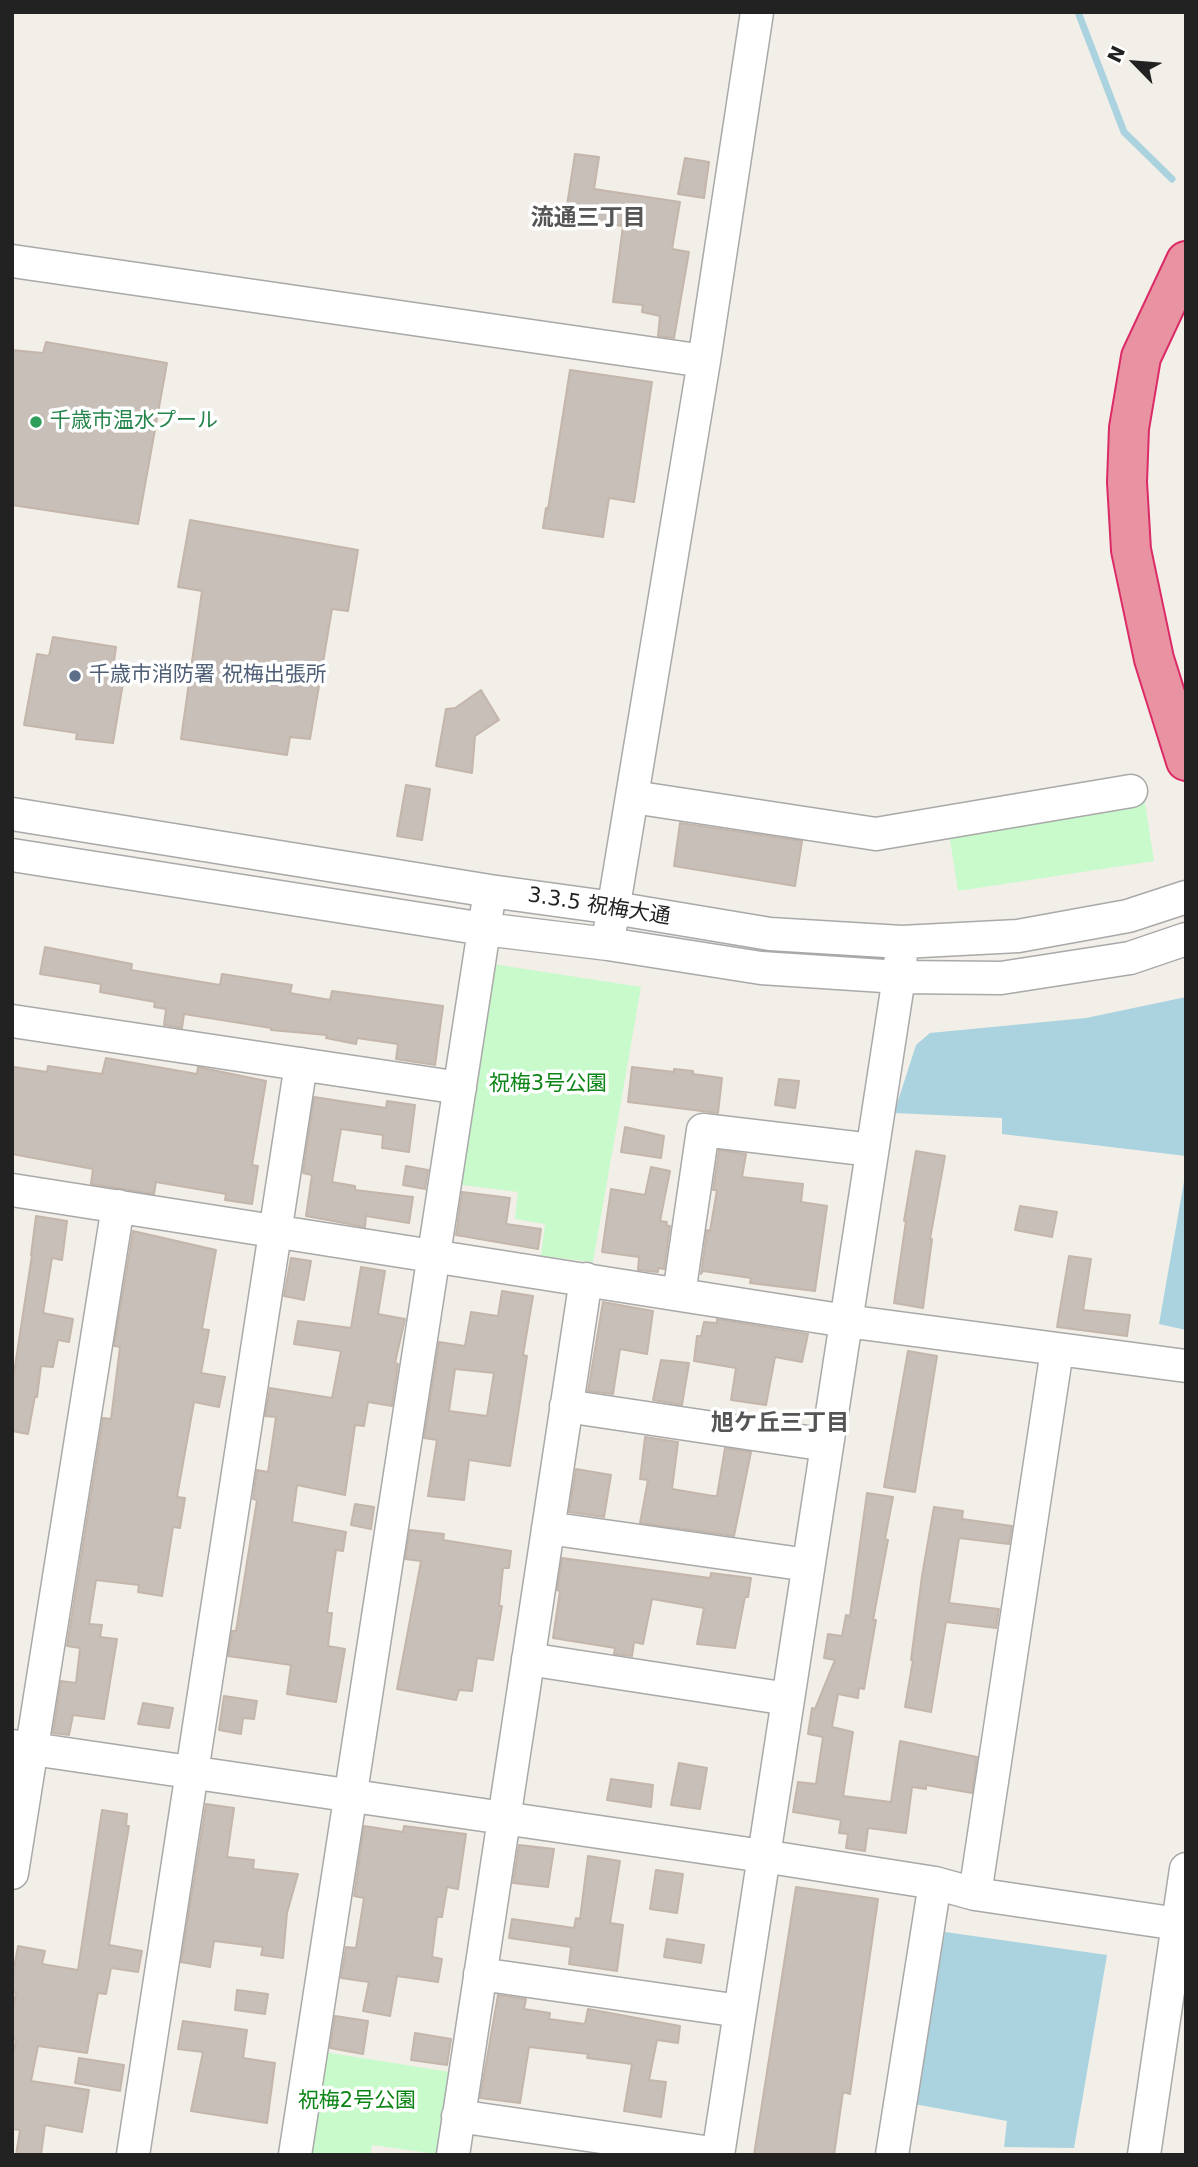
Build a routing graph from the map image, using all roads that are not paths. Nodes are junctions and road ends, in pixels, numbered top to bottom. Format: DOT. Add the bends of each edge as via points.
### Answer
graph roads {
  1 [pos="757,12"];
  2 [pos="12,261"];
  3 [pos="1186,261"];
  4 [pos="1186,308"];
  5 [pos="704,361"];
  6 [pos="1186,681"];
  7 [pos="1186,761"];
  8 [pos="1131,791"];
  9 [pos="633,797"];
  10 [pos="12,814"];
  11 [pos="12,855"];
  12 [pos="490,891"];
  13 [pos="1186,897"];
  14 [pos="614,908"];
  15 [pos="484,929"];
  16 [pos="1186,939"];
  17 [pos="902,942"];
  18 [pos="608,944"];
  19 [pos="899,977"];
  20 [pos="12,1021"];
  21 [pos="301,1064"];
  22 [pos="460,1088"];
  23 [pos="872,1150"];
  24 [pos="12,1190"];
  25 [pos="118,1206"];
  26 [pos="275,1231"];
  27 [pos="434,1256"];
  28 [pos="586,1279"];
  29 [pos="679,1294"];
  30 [pos="846,1321"];
  31 [pos="1057,1350"];
  32 [pos="1186,1366"];
  33 [pos="566,1406"];
  34 [pos="827,1445"];
  35 [pos="548,1528"];
  36 [pos="808,1565"];
  37 [pos="528,1659"];
  38 [pos="788,1699"];
  39 [pos="22,1747"];
  40 [pos="191,1772"];
  41 [pos="351,1796"];
  42 [pos="504,1818"];
  43 [pos="763,1856"];
  44 [pos="1186,1869"];
  45 [pos="12,1873"];
  46 [pos="935,1883"];
  47 [pos="975,1894"];
  48 [pos="1178,1924"];
  49 [pos="480,1974"];
  50 [pos="740,2011"];
  51 [pos="458,2116"];
  52 [pos="718,2154"];
  53 [pos="134,2155"];
  54 [pos="295,2155"];
  55 [pos="453,2155"];
  56 [pos="892,2155"];
  57 [pos="1144,2155"];
  1 -- 5 [label="street"];
  2 -- 5 [label="street"];
  3 -- 7 [label="highway" via="1141,357 1129,428 1127,482 1131,550 1154,659"];
  4 -- 6 [label="highway" via="1154,394 1146,456 1150,552"];
  5 -- 9 [label="street"];
  8 -- 9 [label="street" via="876,834"];
  9 -- 14 [label="street"];
  10 -- 12 [label="street, 3.3.5 祝梅大通"];
  11 -- 15 [label="street, 3.3.5 祝梅大通"];
  12 -- 14 [label="street, 3.3.5 祝梅大通"];
  12 -- 15 [label="street"];
  13 -- 17 [label="street, 3.3.5 祝梅大通" via="1128,916 1018,936"];
  14 -- 17 [label="street, 3.3.5 祝梅大通" via="769,934"];
  14 -- 18 [label="street"];
  15 -- 18 [label="street, 3.3.5 祝梅大通"];
  15 -- 22 [label="street"];
  16 -- 19 [label="street, 3.3.5 祝梅大通" via="1130,958 1001,978"];
  17 -- 19 [label="street"];
  18 -- 19 [label="street, 3.3.5 祝梅大通" via="761,968"];
  19 -- 23 [label="street"];
  20 -- 21 [label="street"];
  21 -- 22 [label="street"];
  21 -- 26 [label="street"];
  22 -- 27 [label="street"];
  23 -- 29 [label="street" via="703,1130"];
  23 -- 30 [label="street"];
  24 -- 25 [label="street"];
  25 -- 26 [label="street"];
  25 -- 39 [label="street"];
  26 -- 27 [label="street"];
  26 -- 40 [label="street"];
  27 -- 28 [label="street"];
  27 -- 41 [label="street"];
  28 -- 29 [label="street"];
  28 -- 33 [label="street"];
  29 -- 30 [label="street"];
  30 -- 31 [label="street"];
  30 -- 34 [label="street"];
  31 -- 32 [label="street"];
  31 -- 47 [label="street"];
  33 -- 34 [label="street"];
  33 -- 35 [label="street"];
  34 -- 36 [label="street"];
  35 -- 36 [label="street"];
  35 -- 37 [label="street"];
  36 -- 38 [label="street"];
  37 -- 38 [label="street"];
  37 -- 42 [label="street"];
  38 -- 43 [label="street"];
  39 -- 40 [label="street"];
  39 -- 45 [label="street"];
  40 -- 41 [label="street"];
  40 -- 53 [label="street"];
  41 -- 42 [label="street"];
  41 -- 54 [label="street"];
  42 -- 43 [label="street"];
  42 -- 49 [label="street"];
  43 -- 46 [label="street"];
  43 -- 50 [label="street"];
  44 -- 48 [label="street"];
  46 -- 47 [label="street"];
  46 -- 56 [label="street"];
  47 -- 48 [label="street"];
  48 -- 57 [label="street"];
  49 -- 50 [label="street"];
  49 -- 51 [label="street"];
  50 -- 52 [label="street"];
  51 -- 52 [label="street"];
  51 -- 55 [label="street"];
}
